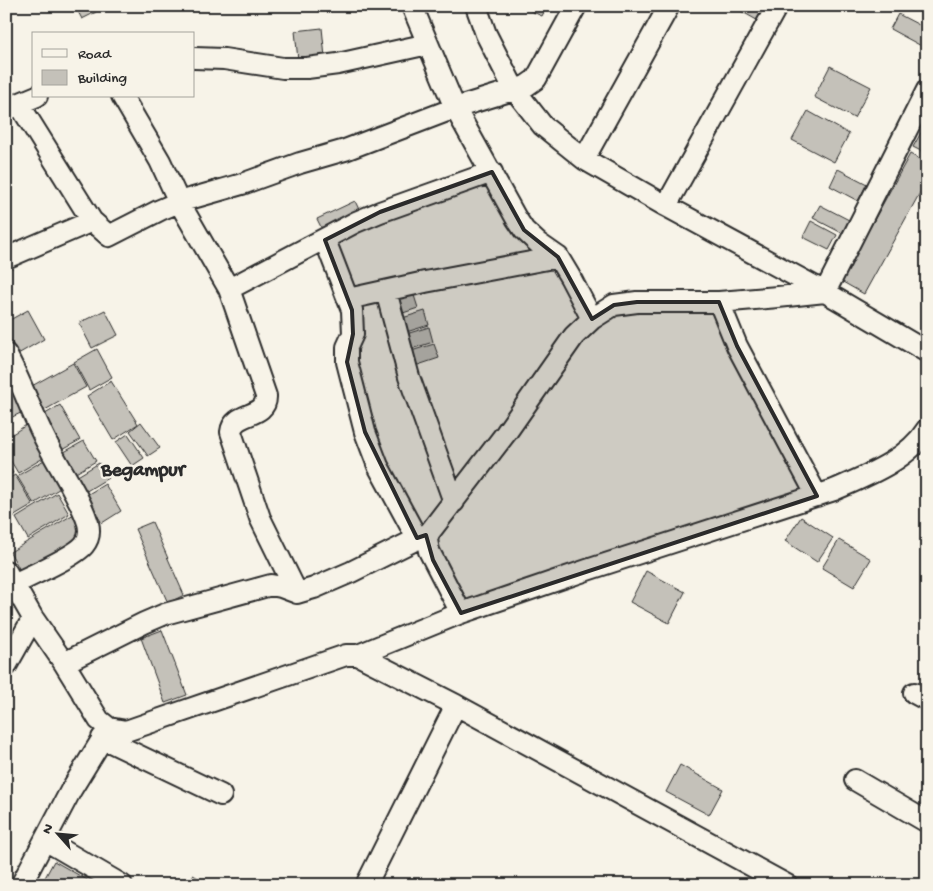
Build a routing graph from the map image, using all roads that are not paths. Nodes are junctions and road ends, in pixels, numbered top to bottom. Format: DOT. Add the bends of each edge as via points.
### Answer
graph roads {
  1 [pos="412,6"];
  2 [pos="476,6"];
  3 [pos="576,6"];
  4 [pos="669,6"];
  5 [pos="777,6"];
  6 [pos="428,44"];
  7 [pos="195,58"];
  8 [pos="514,90"];
  9 [pos="927,90"];
  10 [pos="33,98"];
  11 [pos="123,98"];
  12 [pos="13,106"];
  13 [pos="455,108"];
  14 [pos="584,159"];
  15 [pos="492,172"];
  16 [pos="179,202"];
  17 [pos="666,206"];
  18 [pos="92,221"];
  19 [pos="325,240"];
  20 [pos="558,257"];
  21 [pos="6,258"];
  22 [pos="229,289"];
  23 [pos="386,291"];
  24 [pos="825,292"];
  25 [pos="348,299"];
  26 [pos="719,302"];
  27 [pos="592,319"];
  28 [pos="927,352"];
  29 [pos="6,354"];
  30 [pos="927,429"];
  31 [pos="816,496"];
  32 [pos="454,502"];
  33 [pos="423,536"];
  34 [pos="10,578"];
  35 [pos="297,593"];
  36 [pos="461,613"];
  37 [pos="33,618"];
  38 [pos="358,655"];
  39 [pos="64,663"];
  40 [pos="6,666"];
  41 [pos="456,705"];
  42 [pos="106,733"];
  43 [pos="855,780"];
  44 [pos="221,795"];
  45 [pos="927,822"];
  46 [pos="45,840"];
  47 [pos="21,885"];
  48 [pos="122,885"];
  49 [pos="366,885"];
  50 [pos="787,885"];
  1 -- 6 [label="street"];
  2 -- 8 [label="street"];
  3 -- 8 [label="street" via="536,79"];
  4 -- 14 [label="street"];
  5 -- 17 [label="street"];
  6 -- 7 [label="street" via="307,68 283,68 224,58"];
  6 -- 13 [label="street"];
  8 -- 13 [label="street"];
  8 -- 14 [label="street" via="543,126"];
  9 -- 24 [label="street"];
  10 -- 12 [label="street"];
  11 -- 16 [label="street" via="160,161"];
  12 -- 18 [label="street"];
  13 -- 15 [label="street"];
  13 -- 16 [label="street" via="345,150"];
  14 -- 17 [label="street"];
  15 -- 19 [label="street" via="380,212"];
  15 -- 20 [label="street" via="524,230"];
  16 -- 18 [label="street" via="109,236"];
  16 -- 22 [label="street"];
  17 -- 24 [label="street"];
  18 -- 21 [label="street"];
  19 -- 22 [label="street"];
  19 -- 25 [label="street"];
  20 -- 23 [label="street"];
  20 -- 27 [label="street"];
  22 -- 35 [label="street" via="266,396 262,408 237,420 230,432 260,518"];
  23 -- 25 [label="street"];
  23 -- 32 [label="street" via="409,377"];
  24 -- 26 [label="street"];
  24 -- 28 [label="street"];
  25 -- 33 [label="street" via="354,324 347,362 365,432 378,466"];
  26 -- 27 [label="street" via="614,305"];
  26 -- 31 [label="street" via="737,346"];
  27 -- 32 [label="street" via="574,336"];
  29 -- 34 [label="street" via="88,523 89,534 84,545 73,554"];
  30 -- 31 [label="street" via="909,449 891,462"];
  31 -- 36 [label="street"];
  32 -- 33 [label="street"];
  33 -- 35 [label="street" via="351,572"];
  33 -- 36 [label="street"];
  34 -- 37 [label="street"];
  35 -- 39 [label="street" via="271,585 165,614"];
  36 -- 38 [label="street"];
  37 -- 39 [label="street"];
  37 -- 40 [label="street"];
  38 -- 41 [label="street"];
  38 -- 42 [label="street" via="346,655 126,731"];
  39 -- 42 [label="street"];
  41 -- 49 [label="street"];
  41 -- 50 [label="street"];
  42 -- 44 [label="street"];
  42 -- 46 [label="street"];
  43 -- 45 [label="street"];
  46 -- 47 [label="street"];
  46 -- 48 [label="street"];
}
